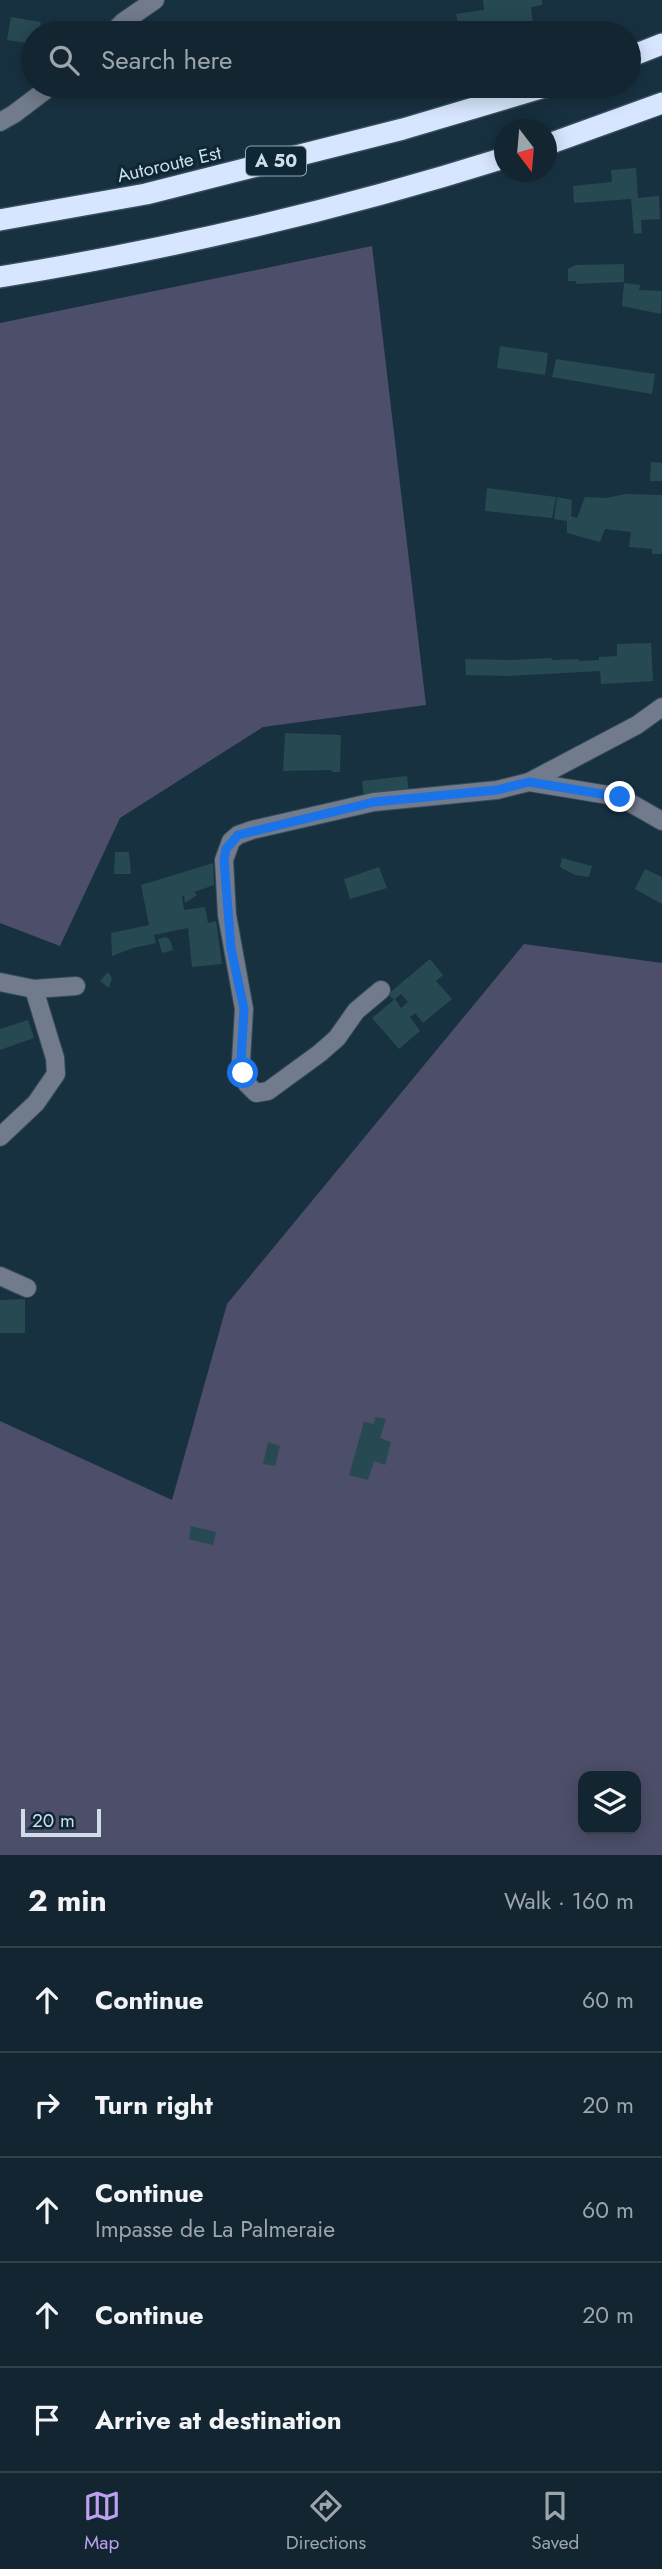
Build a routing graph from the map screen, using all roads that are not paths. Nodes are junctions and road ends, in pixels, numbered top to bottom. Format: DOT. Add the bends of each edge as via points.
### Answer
graph roads {
  1 [pos="155,0"];
  2 [pos="124,21"];
  3 [pos="662,44"];
  4 [pos="641,52"];
  5 [pos="35,98"];
  6 [pos="508,98"];
  7 [pos="662,103"];
  8 [pos="0,122"];
  9 [pos="557,141"];
  10 [pos="494,161"];
  11 [pos="0,220"];
  12 [pos="0,277"];
  13 [pos="662,707"];
  14 [pos="529,782"];
  15 [pos="662,821"];
  16 [pos="0,982"];
  17 [pos="76,986"];
  18 [pos="34,989"];
  19 [pos="381,990"];
  20 [pos="0,1137"];
  21 [pos="0,1276"];
  22 [pos="27,1288"];
  1 -- 2 [label="street"];
  3 -- 4 [label="highway"];
  5 -- 8 [label="street"];
  6 -- 11 [label="highway, Autoroute Est / A 50" via="160,191"];
  7 -- 9 [label="highway"];
  10 -- 12 [label="highway" via="335,208 108,259"];
  13 -- 14 [label="street"];
  14 -- 15 [label="street" via="620,797"];
  14 -- 19 [label="street" via="497,790 374,802 238,835 226,849 228,926 244,1009 241,1061 247,1084 256,1093 268,1091 320,1053"];
  16 -- 18 [label="street"];
  17 -- 18 [label="street"];
  18 -- 20 [label="street" via="56,1074 36,1103"];
  21 -- 22 [label="street"];
}
